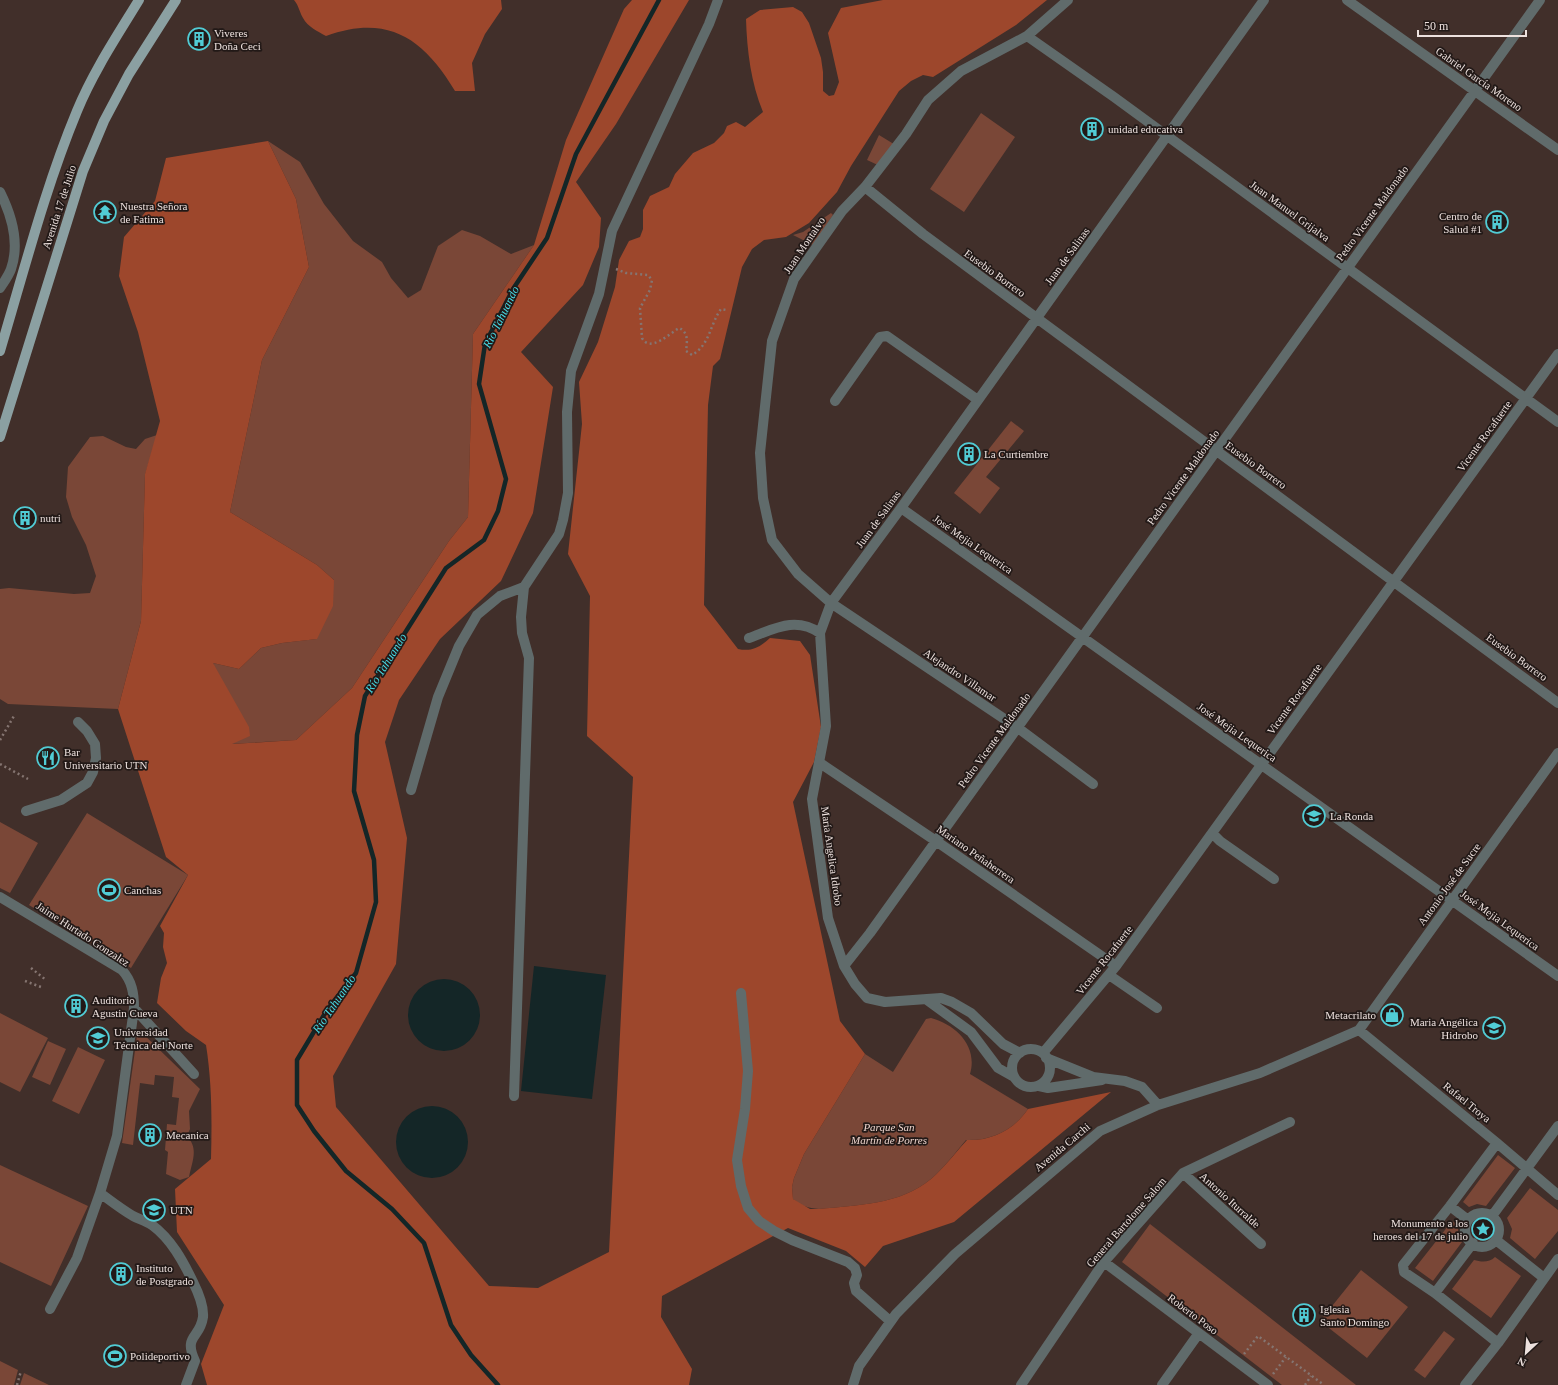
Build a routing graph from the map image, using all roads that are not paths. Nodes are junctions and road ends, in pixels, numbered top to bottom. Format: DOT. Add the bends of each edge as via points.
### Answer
graph roads {
  1 [pos="139,0"];
  2 [pos="176,0"];
  3 [pos="718,0"];
  4 [pos="1068,0"];
  5 [pos="1264,0"];
  6 [pos="1347,0"];
  7 [pos="1540,0"];
  8 [pos="1027,36"];
  9 [pos="1475,91"];
  10 [pos="1167,136"];
  11 [pos="1558,150"];
  12 [pos="865,187"];
  13 [pos="0,192"];
  14 [pos="1348,268"];
  15 [pos="0,288"];
  16 [pos="1037,318"];
  17 [pos="0,351"];
  18 [pos="1558,354"];
  19 [pos="1526,398"];
  20 [pos="978,400"];
  21 [pos="835,401"];
  22 [pos="1558,422"];
  23 [pos="0,437"];
  24 [pos="1216,451"];
  25 [pos="901,508"];
  26 [pos="1394,581"];
  27 [pos="524,587"];
  28 [pos="831,603"];
  29 [pos="820,633"];
  30 [pos="1083,637"];
  31 [pos="749,638"];
  32 [pos="1558,702"];
  33 [pos="78,722"];
  34 [pos="1018,728"];
  35 [pos="1558,753"];
  36 [pos="820,763"];
  37 [pos="1262,764"];
  38 [pos="1093,784"];
  39 [pos="411,790"];
  40 [pos="26,811"];
  41 [pos="1212,833"];
  42 [pos="936,841"];
  43 [pos="1274,879"];
  44 [pos="0,896"];
  45 [pos="1452,900"];
  46 [pos="844,966"];
  47 [pos="1116,966"];
  48 [pos="1109,975"];
  49 [pos="1558,976"];
  50 [pos="741,993"];
  51 [pos="926,1000"];
  52 [pos="134,1008"];
  53 [pos="1157,1008"];
  54 [pos="1359,1030"];
  55 [pos="1020,1053"];
  56 [pos="1045,1055"];
  57 [pos="194,1074"];
  58 [pos="1014,1077"];
  59 [pos="1106,1079"];
  60 [pos="1039,1086"];
  61 [pos="514,1096"];
  62 [pos="1158,1105"];
  63 [pos="1290,1122"];
  64 [pos="1558,1126"];
  65 [pos="1497,1143"];
  66 [pos="1527,1167"];
  67 [pos="1183,1174"];
  68 [pos="100,1193"];
  69 [pos="1558,1195"];
  70 [pos="1450,1206"];
  71 [pos="1492,1216"];
  72 [pos="1468,1220"];
  73 [pos="1496,1240"];
  74 [pos="1262,1244"];
  75 [pos="1473,1244"];
  76 [pos="1558,1259"];
  77 [pos="1104,1262"];
  78 [pos="1544,1278"];
  79 [pos="1435,1293"];
  80 [pos="50,1309"];
  81 [pos="890,1321"];
  82 [pos="1199,1333"];
  83 [pos="1498,1343"];
  84 [pos="1267,1384"];
  85 [pos="186,1385"];
  86 [pos="853,1385"];
  87 [pos="1021,1385"];
  88 [pos="1162,1385"];
  89 [pos="1465,1385"];
  1 -- 17 [label="main road, Avenida 17 de Julio" via="102,60 60,154"];
  2 -- 23 [label="main road, Avenida 17 de Julio" via="129,74 104,121 83,171"];
  3 -- 27 [label="street" via="612,231 599,294 571,371 567,412 568,493 563,520 559,534"];
  4 -- 8 [label="street, Juan Montalvo"];
  5 -- 10 [label="street, Juan de Salinas"];
  6 -- 9 [label="street, Gabriel García Moreno"];
  7 -- 9 [label="street, Pedro Vicente Maldonado"];
  8 -- 10 [label="street, Juan Manuel Grijalva"];
  8 -- 12 [label="street, Juan Montalvo" via="961,71 928,100 906,134"];
  9 -- 11 [label="street, Gabriel García Moreno"];
  9 -- 14 [label="street, Pedro Vicente Maldonado"];
  10 -- 14 [label="street, Juan Manuel Grijalva"];
  10 -- 16 [label="street, Juan de Salinas"];
  12 -- 16 [label="street, Eusebio Borrero" via="923,234"];
  12 -- 28 [label="street, Juan Montalvo" via="842,211 794,279 772,341 761,439 763,498 772,540 798,574"];
  13 -- 15 [label="street" via="14,229 15,249 11,270"];
  14 -- 19 [label="street, Juan Manuel Grijalva"];
  14 -- 24 [label="street, Pedro Vicente Maldonado"];
  16 -- 20 [label="street, Juan de Salinas"];
  16 -- 24 [label="street, Eusebio Borrero"];
  18 -- 19 [label="street, Vicente Rocafuerte"];
  19 -- 22 [label="street, Juan Manuel Grijalva"];
  19 -- 26 [label="street, Vicente Rocafuerte"];
  20 -- 21 [label="street" via="887,336 880,336"];
  20 -- 25 [label="street, Juan de Salinas"];
  24 -- 26 [label="street, Eusebio Borrero"];
  24 -- 30 [label="street, Pedro Vicente Maldonado"];
  25 -- 28 [label="street, Juan de Salinas"];
  25 -- 30 [label="street, José Mejia Lequerica"];
  26 -- 32 [label="street, Eusebio Borrero"];
  26 -- 37 [label="street, Vicente Rocafuerte"];
  27 -- 39 [label="street" via="500,596 477,615 459,646 438,697"];
  27 -- 61 [label="street" via="522,633 529,658"];
  28 -- 29 [label="street, María Angelica Idrobo"];
  28 -- 34 [label="street, Alejandro Villamar"];
  29 -- 31 [label="street" via="812,628 787,624"];
  29 -- 36 [label="street, María Angelica Idrobo" via="826,726"];
  30 -- 34 [label="street, Pedro Vicente Maldonado"];
  30 -- 37 [label="street, José Mejia Lequerica"];
  33 -- 40 [label="street" via="88,731 95,744 96,758 87,783 61,800"];
  34 -- 38 [label="street, Alejandro Villamar"];
  34 -- 42 [label="street, Pedro Vicente Maldonado"];
  35 -- 45 [label="street, Antonio José de Sucre"];
  36 -- 42 [label="street, Mariano Peñaherrera"];
  36 -- 46 [label="street, María Angelica Idrobo" via="812,799 828,918"];
  37 -- 41 [label="street, Vicente Rocafuerte"];
  37 -- 45 [label="street, José Mejia Lequerica"];
  41 -- 43 [label="street"];
  41 -- 47 [label="street, Vicente Rocafuerte"];
  42 -- 46 [label="street, Pedro Vicente Maldonado"];
  42 -- 47 [label="street, Mariano Peñaherrera"];
  44 -- 52 [label="street, Jaime Hurtado Gonzalez" via="122,970 132,987"];
  45 -- 49 [label="street, José Mejia Lequerica"];
  45 -- 54 [label="street, Antonio José de Sucre"];
  46 -- 51 [label="street, María Angelica Idrobo" via="866,998 885,1002"];
  47 -- 48 [label="street, Vicente Rocafuerte"];
  48 -- 53 [label="street"];
  48 -- 56 [label="street, Vicente Rocafuerte"];
  50 -- 81 [label="street" via="748,1071 737,1160 748,1208 759,1221 774,1231 848,1262 855,1268 857,1275 854,1283 856,1291"];
  51 -- 55 [label="street, María Angelica Idrobo" via="941,998 963,1008 1003,1044"];
  51 -- 58 [label="street" via="971,1032 998,1068"];
  52 -- 57 [label="street"];
  52 -- 68 [label="street, Jaime Hurtado Gonzalez" via="117,1136"];
  54 -- 62 [label="street, Avenida Carchi" via="1260,1073"];
  54 -- 65 [label="street, Rafael Troya"];
  55 -- 56 [label="street" via="1029,1049"];
  55 -- 58 [label="street" via="1012,1066"];
  56 -- 59 [label="street" via="1084,1073"];
  56 -- 60 [label="street" via="1050,1074"];
  58 -- 60 [label="street" via="1023,1085"];
  59 -- 60 [label="street" via="1078,1085 1048,1088"];
  59 -- 62 [label="street" via="1142,1086"];
  62 -- 81 [label="street, Avenida Carchi" via="1100,1131 955,1254"];
  63 -- 67 [label="street, General Bartolome Salom"];
  64 -- 66 [label="street"];
  65 -- 66 [label="street, Rafael Troya"];
  65 -- 70 [label="street"];
  66 -- 69 [label="street, Rafael Troya"];
  66 -- 71 [label="street"];
  67 -- 74 [label="street, Antonio Iturralde"];
  67 -- 77 [label="street, General Bartolome Salom"];
  68 -- 80 [label="street, Jaime Hurtado Gonzalez" via="76,1258"];
  68 -- 85 [label="street" via="152,1225 169,1241 199,1294 203,1316 199,1328 191,1339 189,1349 195,1361"];
  70 -- 72 [label="street"];
  70 -- 79 [label="street" via="1403,1265 1404,1272"];
  71 -- 72 [label="street" via="1479,1214"];
  71 -- 73 [label="street" via="1499,1229"];
  72 -- 75 [label="street" via="1466,1234"];
  73 -- 75 [label="street" via="1486,1246"];
  73 -- 78 [label="street"];
  75 -- 79 [label="street"];
  76 -- 78 [label="street"];
  77 -- 82 [label="street, Roberto Poso"];
  77 -- 87 [label="street, General Bartolome Salom"];
  78 -- 83 [label="street"];
  79 -- 83 [label="street"];
  81 -- 86 [label="street, Avenida Carchi" via="859,1366"];
  82 -- 84 [label="street, Roberto Poso"];
  82 -- 88 [label="street"];
  83 -- 89 [label="street"];
}
